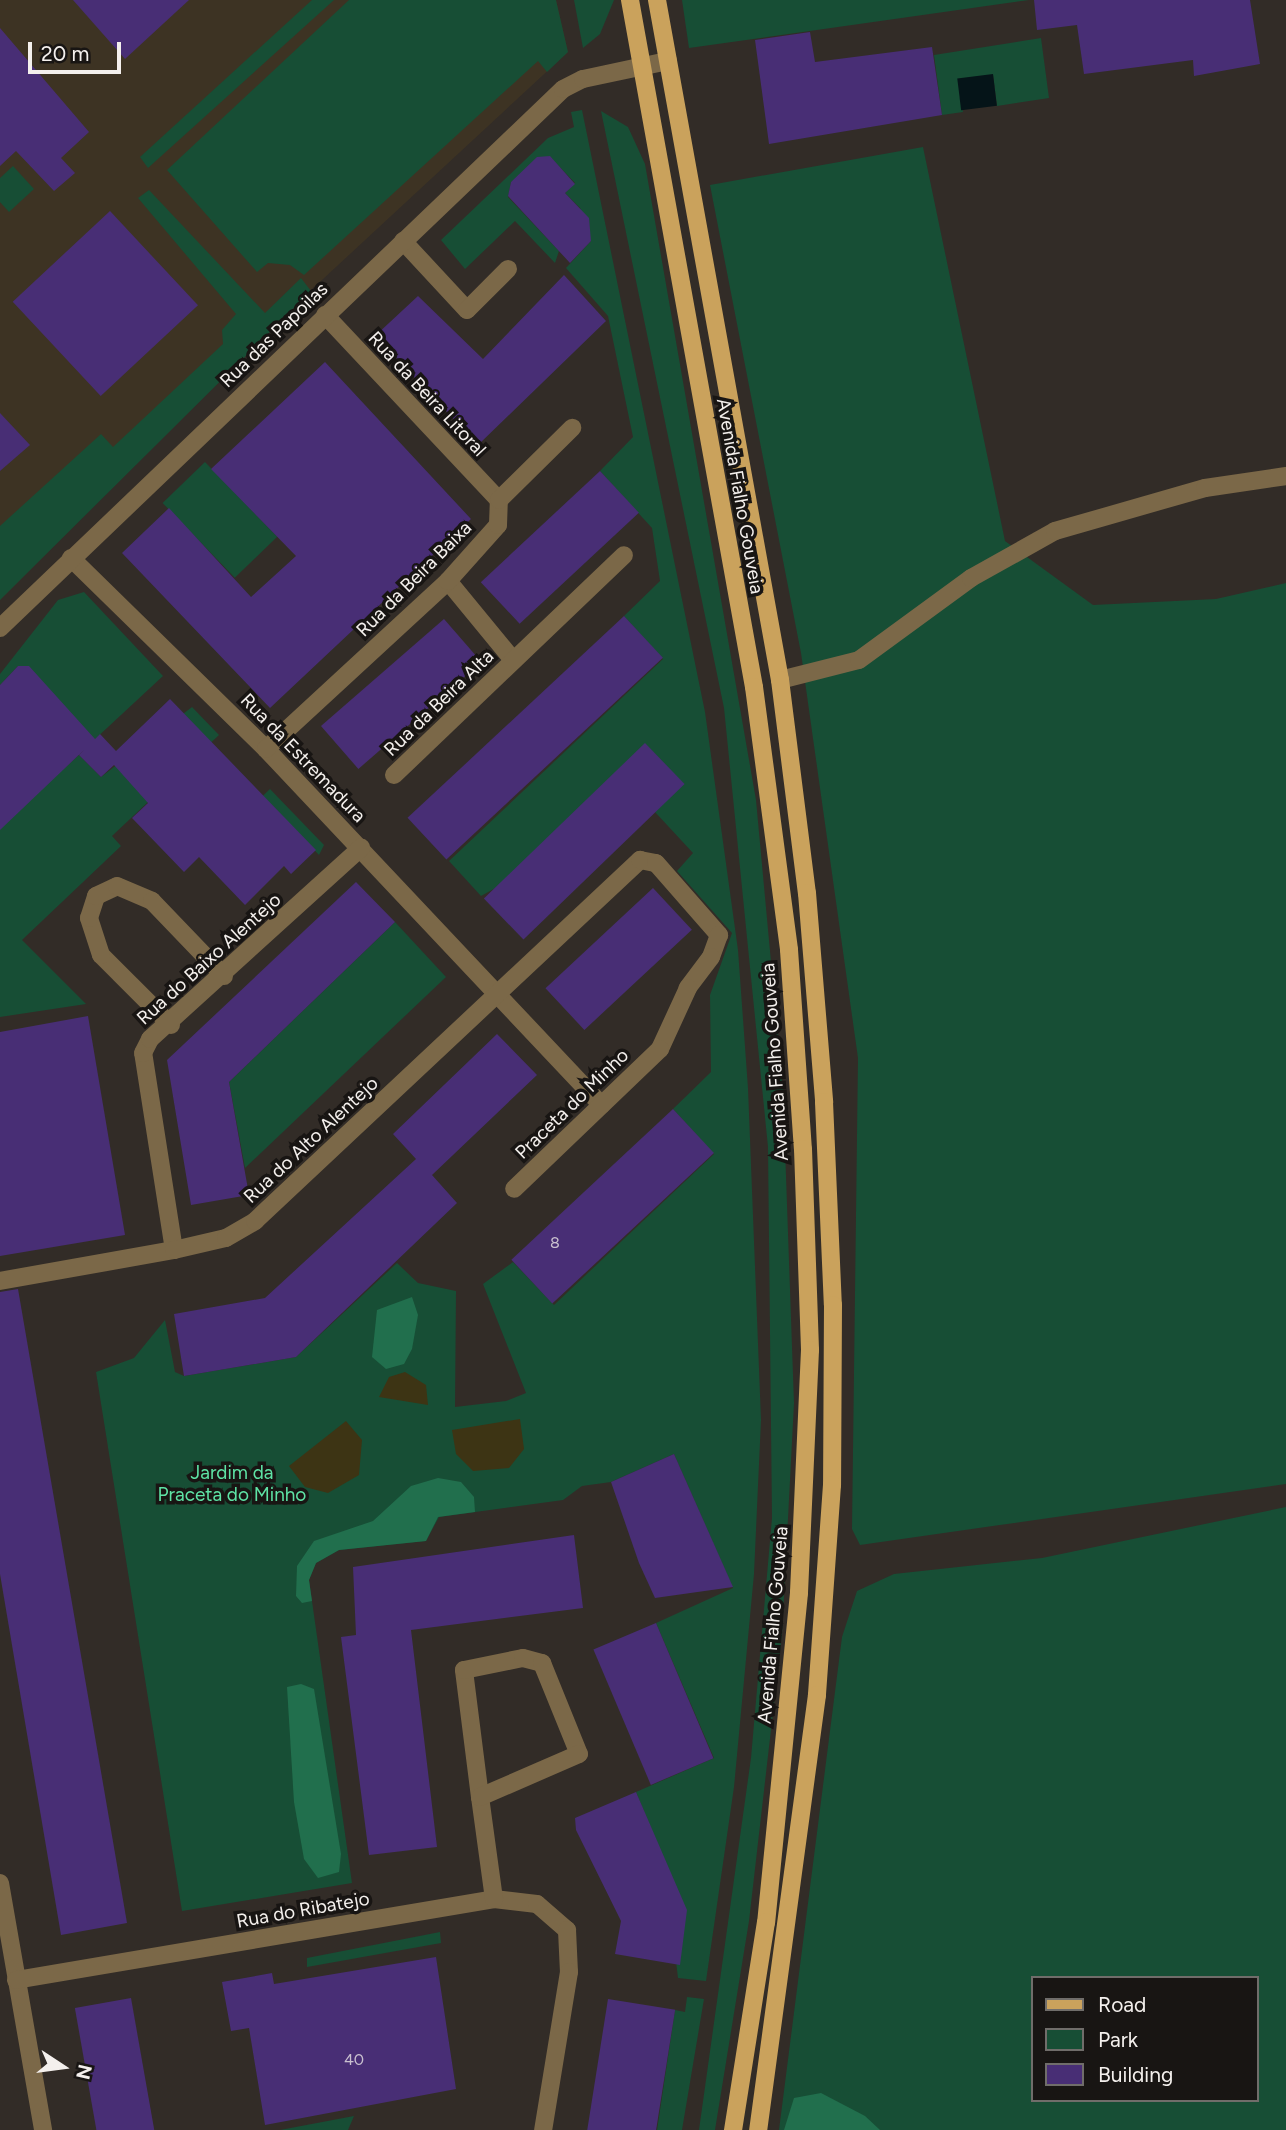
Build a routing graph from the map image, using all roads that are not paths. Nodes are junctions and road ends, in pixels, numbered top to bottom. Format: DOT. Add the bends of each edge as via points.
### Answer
graph roads {
  1 [pos="630,0"];
  2 [pos="657,0"];
  3 [pos="668,61"];
  4 [pos="642,66"];
  5 [pos="403,242"];
  6 [pos="508,269"];
  7 [pos="325,315"];
  8 [pos="572,428"];
  9 [pos="1286,477"];
  10 [pos="499,500"];
  11 [pos="624,555"];
  12 [pos="71,558"];
  13 [pos="448,581"];
  14 [pos="0,628"];
  15 [pos="513,660"];
  16 [pos="780,680"];
  17 [pos="266,749"];
  18 [pos="394,775"];
  19 [pos="361,848"];
  20 [pos="224,976"];
  21 [pos="496,995"];
  22 [pos="171,1025"];
  23 [pos="660,1049"];
  24 [pos="601,1105"];
  25 [pos="514,1189"];
  26 [pos="174,1250"];
  27 [pos="0,1281"];
  28 [pos="480,1797"];
  29 [pos="0,1883"];
  30 [pos="494,1899"];
  31 [pos="16,1980"];
  32 [pos="43,2130"];
  33 [pos="543,2130"];
  34 [pos="733,2130"];
  35 [pos="758,2130"];
  1 -- 4 [label="main road, Avenida Fialho Gouveia"];
  2 -- 3 [label="main road, Avenida Fialho Gouveia"];
  3 -- 4 [label="street"];
  3 -- 16 [label="main road, Avenida Fialho Gouveia"];
  4 -- 5 [label="street, Rua das Papoilas" via="583,79 563,89"];
  4 -- 34 [label="main road, Avenida Fialho Gouveia" via="754,687 789,950 803,1149 810,1350 799,1593 766,1922"];
  5 -- 6 [label="street" via="467,310"];
  5 -- 7 [label="street, Rua das Papoilas"];
  7 -- 10 [label="street, Rua da Beira Litoral"];
  7 -- 12 [label="street, Rua das Papoilas"];
  8 -- 10 [label="street"];
  9 -- 16 [label="street" via="1205,488 1055,531 971,578 859,660"];
  10 -- 13 [label="street, Rua da Beira Baixa" via="498,525"];
  11 -- 15 [label="street, Rua da Beira Alta"];
  12 -- 14 [label="street, Rua das Papoilas"];
  12 -- 17 [label="street, Rua da Estremadura"];
  13 -- 15 [label="street, Rua da Beira Alta"];
  13 -- 17 [label="street, Rua da Beira Baixa"];
  15 -- 18 [label="street, Rua da Beira Alta"];
  16 -- 35 [label="main road, Avenida Fialho Gouveia" via="807,893 824,1102 833,1305 832,1485 817,1695"];
  17 -- 19 [label="street, Rua da Estremadura"];
  19 -- 20 [label="street, Rua do Baixo Alentejo"];
  19 -- 21 [label="street, Rua da Estremadura"];
  20 -- 22 [label="street, Rua do Baixo Alentejo"];
  20 -- 22 [label="street" via="152,901 117,886 96,896 89,918 101,955"];
  21 -- 23 [label="street, Rua do Alto Alentejo" via="640,860 656,863 719,935"];
  21 -- 24 [label="street, Rua da Estremadura"];
  21 -- 26 [label="street, Rua do Alto Alentejo" via="256,1221 226,1238"];
  22 -- 26 [label="street, Rua do Baixo Alentejo" via="150,1038 143,1053"];
  23 -- 24 [label="street, Praceta do Minho"];
  24 -- 25 [label="street, Praceta do Minho"];
  26 -- 27 [label="street, Rua do Alto Alentejo"];
  28 -- 28 [label="street" via="464,1670 523,1658 542,1663 552,1677 579,1754"];
  28 -- 30 [label="street"];
  29 -- 31 [label="street"];
  30 -- 31 [label="street, Rua do Ribatejo"];
  30 -- 33 [label="street, Rua do Ribatejo" via="537,1904 566,1930 569,1972"];
  31 -- 32 [label="street"];
}
